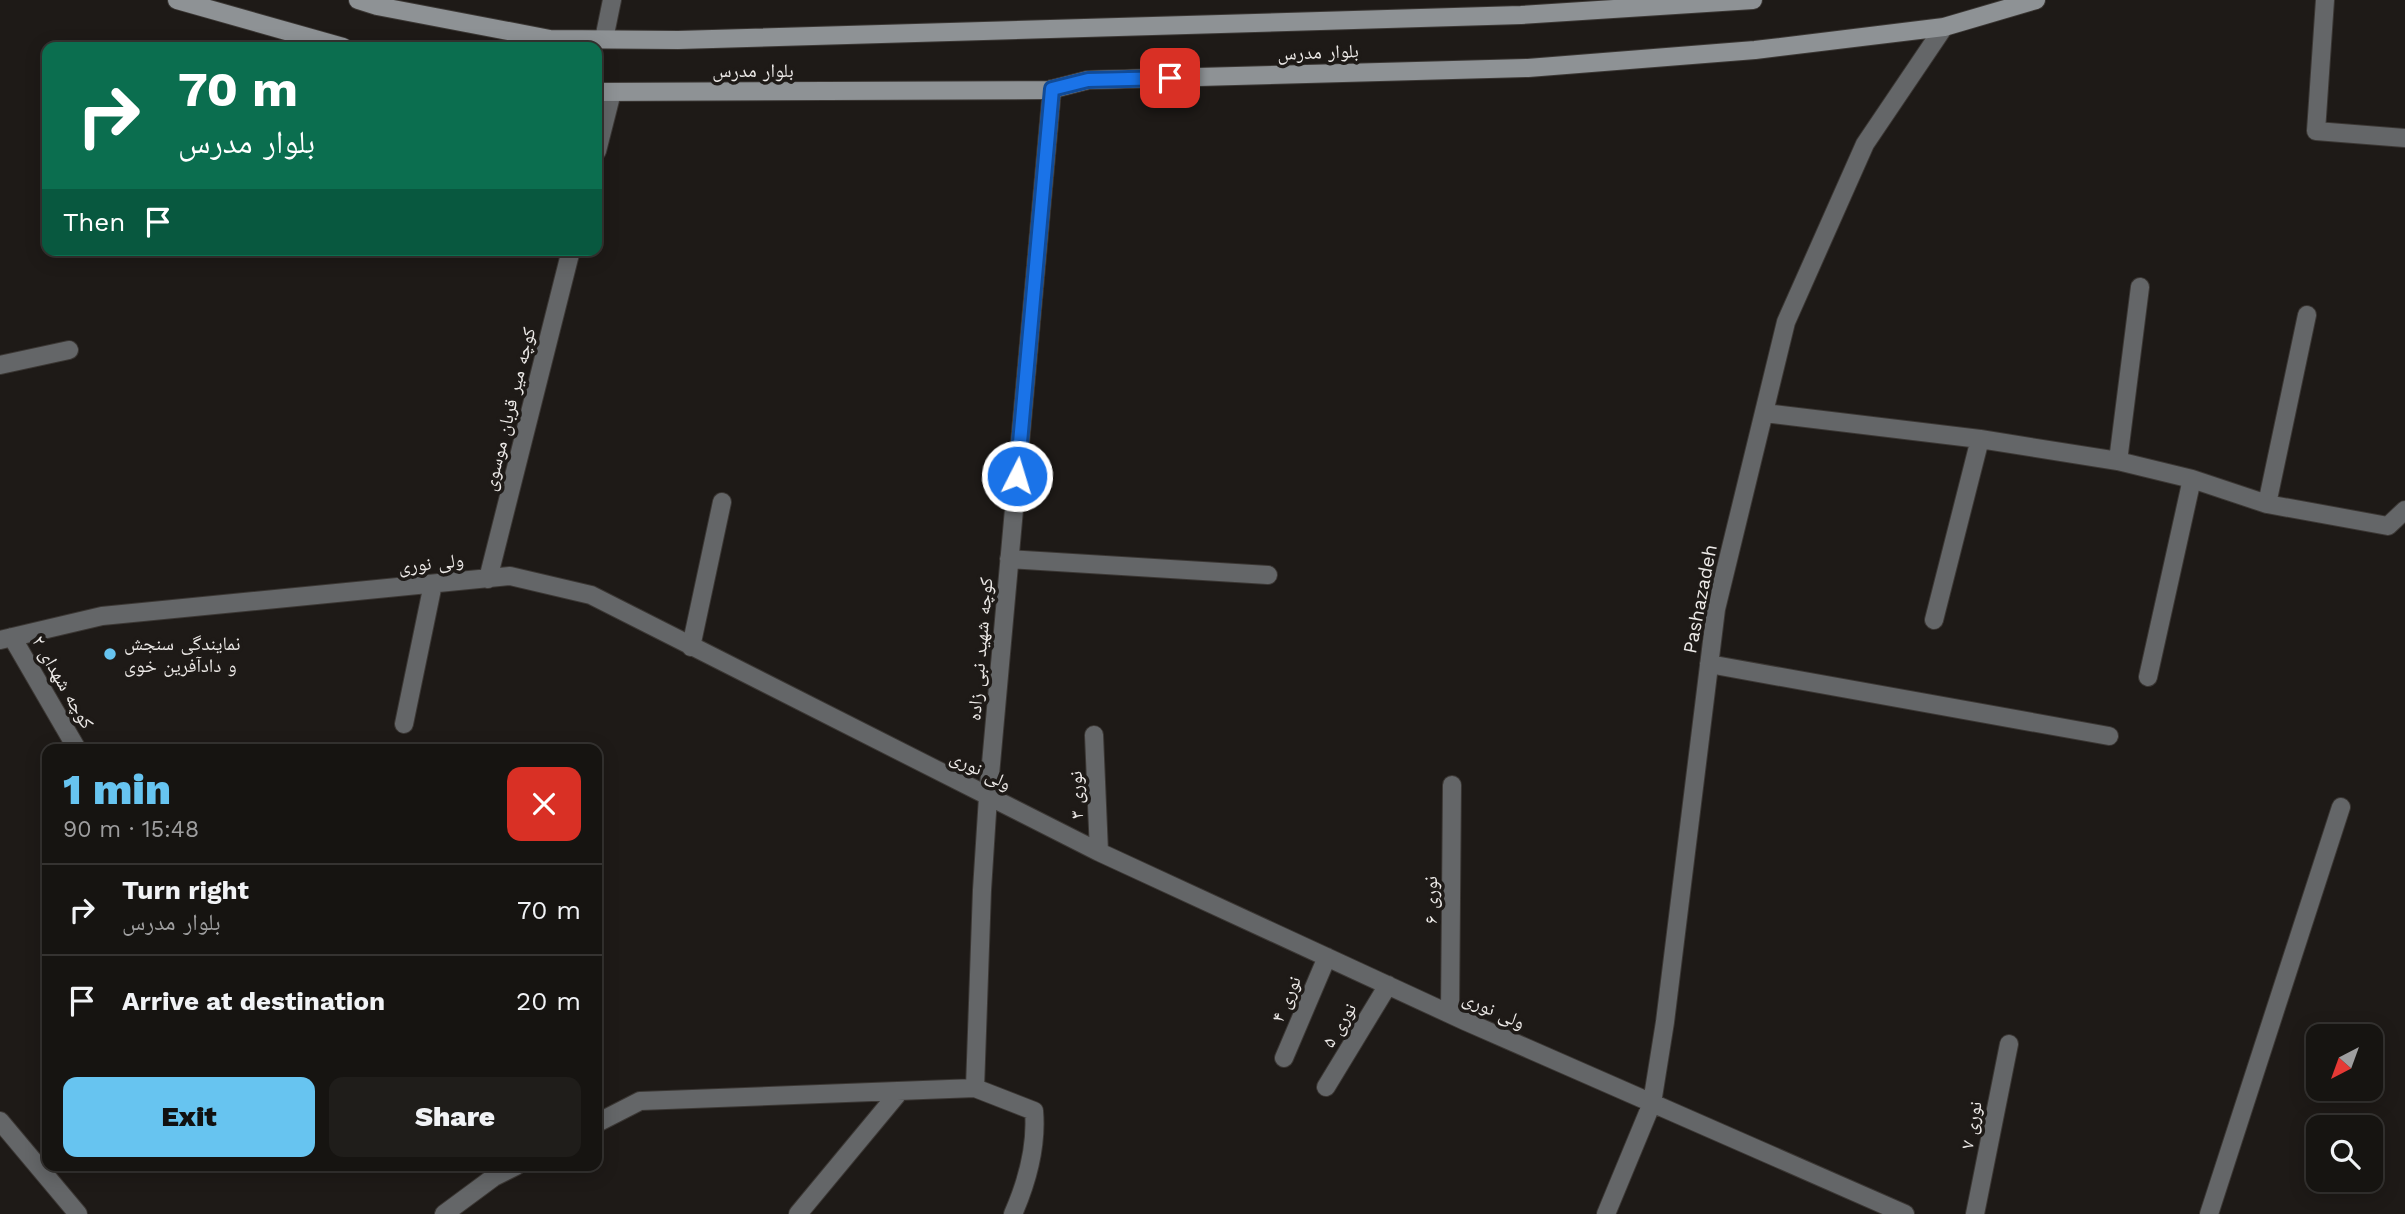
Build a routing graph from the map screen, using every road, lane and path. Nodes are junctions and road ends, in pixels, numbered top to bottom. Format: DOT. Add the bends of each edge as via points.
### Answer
graph roads {
  1 [pos="177,0"];
  2 [pos="358,0"];
  3 [pos="612,0"];
  4 [pos="1753,0"];
  5 [pos="2036,0"];
  6 [pos="2325,0"];
  7 [pos="1944,27"];
  8 [pos="604,39"];
  9 [pos="325,42"];
  10 [pos="1052,89"];
  11 [pos="604,92"];
  12 [pos="2405,138"];
  13 [pos="569,256"];
  14 [pos="2140,287"];
  15 [pos="2307,315"];
  16 [pos="69,351"];
  17 [pos="0,365"];
  18 [pos="1765,413"];
  19 [pos="1979,439"];
  20 [pos="2118,461"];
  21 [pos="2192,479"];
  22 [pos="722,502"];
  23 [pos="2267,504"];
  24 [pos="2405,510"];
  25 [pos="1009,559"];
  26 [pos="1268,575"];
  27 [pos="488,579"];
  28 [pos="433,584"];
  29 [pos="1934,620"];
  30 [pos="6,638"];
  31 [pos="691,647"];
  32 [pos="1709,664"];
  33 [pos="2148,677"];
  34 [pos="404,724"];
  35 [pos="1094,736"];
  36 [pos="2109,736"];
  37 [pos="74,744"];
  38 [pos="1452,785"];
  39 [pos="988,797"];
  40 [pos="2341,807"];
  41 [pos="1099,852"];
  42 [pos="1327,957"];
  43 [pos="1388,985"];
  44 [pos="1451,1014"];
  45 [pos="2009,1044"];
  46 [pos="1284,1058"];
  47 [pos="1326,1087"];
  48 [pos="975,1088"];
  49 [pos="900,1091"];
  50 [pos="1652,1103"];
  51 [pos="602,1120"];
  52 [pos="0,1121"];
  53 [pos="506,1171"];
  54 [pos="78,1214"];
  55 [pos="444,1214"];
  56 [pos="798,1214"];
  57 [pos="1013,1214"];
  58 [pos="1606,1214"];
  59 [pos="1905,1214"];
  60 [pos="1975,1214"];
  61 [pos="2209,1214"];
  1 -- 9 [label="main road"];
  2 -- 8 [label="main road, بلوار مدرس" via="550,39"];
  3 -- 8 [label="street"];
  4 -- 8 [label="main road, بلوار مدرس" via="1507,15"];
  5 -- 7 [label="main road, بلوار مدرس"];
  6 -- 12 [label="street" via="2316,131"];
  7 -- 10 [label="main road, بلوار مدرس" via="1755,50 1528,68 1088,80"];
  7 -- 18 [label="street, Pashazadeh" via="1865,144 1786,322"];
  10 -- 11 [label="main road, بلوار مدرس"];
  10 -- 25 [label="street, کوچه شهید نبی زاده"];
  13 -- 27 [label="street, کوچه میر قربان موسوی"];
  14 -- 20 [label="street"];
  15 -- 23 [label="street"];
  16 -- 17 [label="street"];
  18 -- 19 [label="street"];
  18 -- 32 [label="street, Pashazadeh" via="1716,609"];
  19 -- 20 [label="street"];
  19 -- 29 [label="street"];
  20 -- 21 [label="street"];
  21 -- 23 [label="street"];
  21 -- 33 [label="street"];
  22 -- 31 [label="street"];
  23 -- 24 [label="street" via="2388,526"];
  25 -- 26 [label="street"];
  25 -- 39 [label="street, کوچه شهید نبی زاده"];
  27 -- 28 [label="street, ولی نوری"];
  27 -- 31 [label="street, ولی نوری" via="510,576 591,595"];
  28 -- 30 [label="street, ولی نوری" via="102,616"];
  28 -- 34 [label="street"];
  30 -- 37 [label="street, کوچه شهدای ۲"];
  31 -- 39 [label="street, ولی نوری"];
  32 -- 36 [label="street"];
  32 -- 50 [label="street, Pashazadeh"];
  35 -- 41 [label="street, نوری ۳"];
  38 -- 44 [label="street, نوری ۶"];
  39 -- 41 [label="street, ولی نوری"];
  39 -- 48 [label="street, کوچه شهید نبی زاده"];
  40 -- 61 [label="street"];
  41 -- 42 [label="street, ولی نوری"];
  42 -- 43 [label="street, ولی نوری"];
  42 -- 46 [label="street, نوری ۴"];
  43 -- 44 [label="street, ولی نوری"];
  43 -- 47 [label="street, نوری ۵"];
  44 -- 50 [label="street, ولی نوری"];
  45 -- 60 [label="street, نوری ۷"];
  48 -- 49 [label="street"];
  48 -- 57 [label="street" via="1034,1111 1036,1136"];
  49 -- 51 [label="street" via="640,1101"];
  49 -- 56 [label="street"];
  50 -- 58 [label="street, Pashazadeh"];
  50 -- 59 [label="street, ولی نوری"];
  52 -- 54 [label="street"];
  53 -- 55 [label="street"];
}
